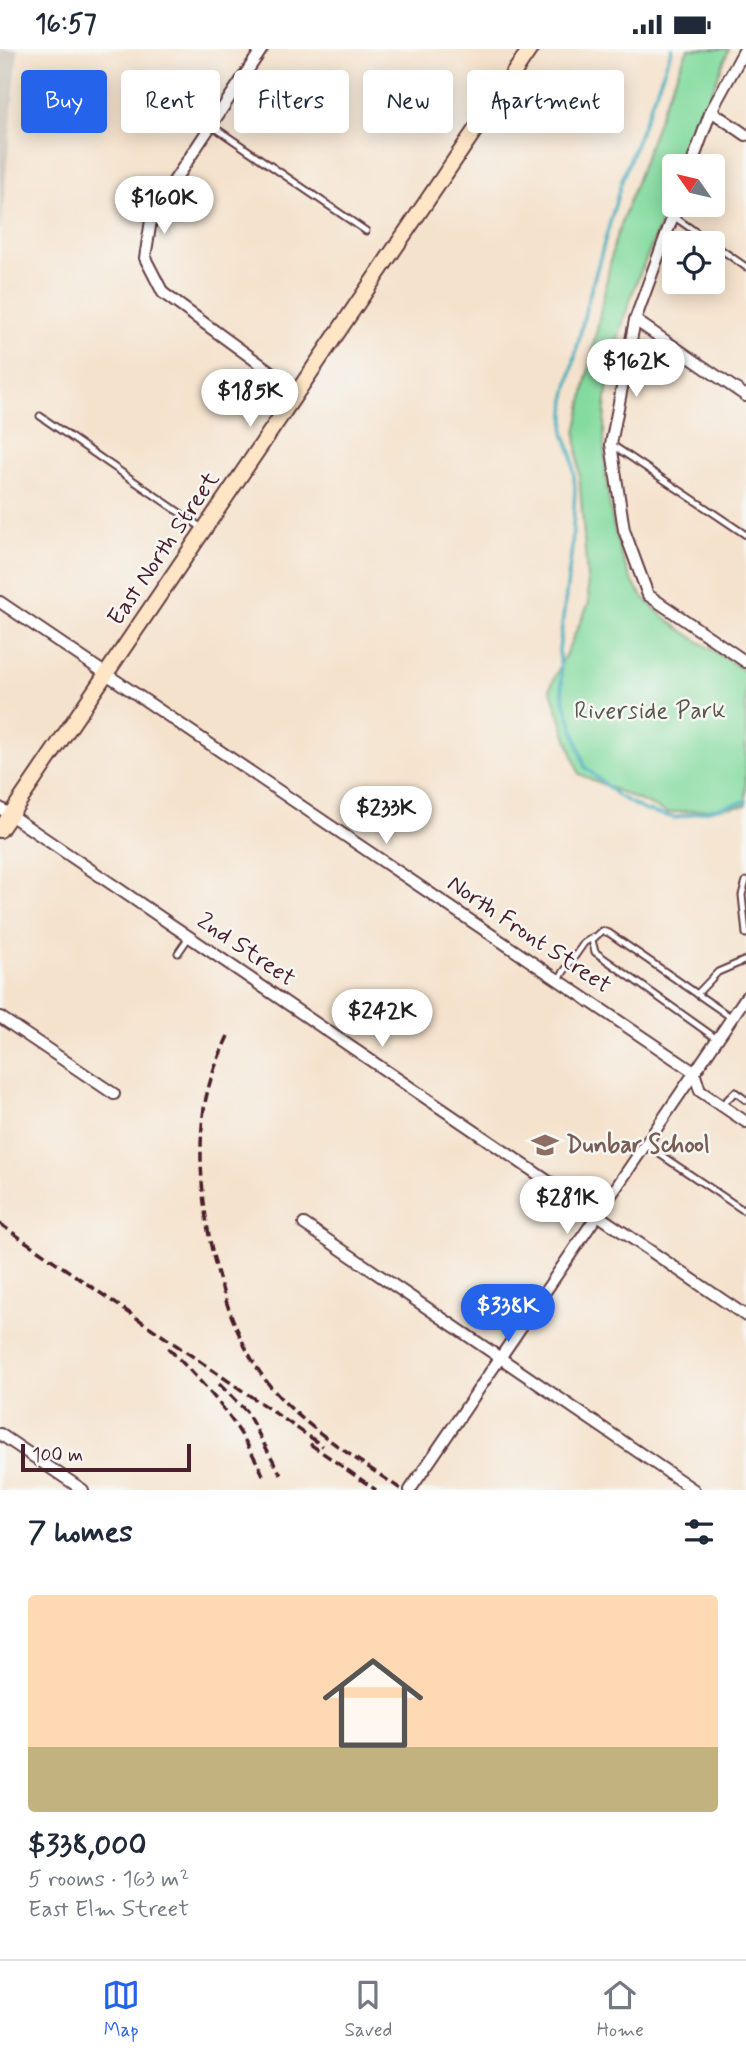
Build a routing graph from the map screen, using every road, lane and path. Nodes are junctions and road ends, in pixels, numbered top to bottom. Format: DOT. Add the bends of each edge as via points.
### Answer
graph roads {
  1 [pos="262,49"];
  2 [pos="530,49"];
  3 [pos="745,49"];
  4 [pos="711,111"];
  5 [pos="220,112"];
  6 [pos="220,131"];
  7 [pos="206,133"];
  8 [pos="746,135"];
  9 [pos="695,154"];
  10 [pos="672,217"];
  11 [pos="684,217"];
  12 [pos="366,231"];
  13 [pos="746,267"];
  14 [pos="635,320"];
  15 [pos="297,391"];
  16 [pos="746,396"];
  17 [pos="40,416"];
  18 [pos="611,444"];
  19 [pos="203,529"];
  20 [pos="746,535"];
  21 [pos="0,602"];
  22 [pos="746,662"];
  23 [pos="107,676"];
  24 [pos="5,811"];
  25 [pos="0,830"];
  26 [pos="746,881"];
  27 [pos="746,934"];
  28 [pos="595,935"];
  29 [pos="189,937"];
  30 [pos="178,953"];
  31 [pos="746,960"];
  32 [pos="558,980"];
  33 [pos="697,994"];
  34 [pos="746,997"];
  35 [pos="0,1017"];
  36 [pos="732,1018"];
  37 [pos="717,1039"];
  38 [pos="694,1072"];
  39 [pos="114,1094"];
  40 [pos="746,1100"];
  41 [pos="722,1105"];
  42 [pos="746,1122"];
  43 [pos="646,1145"];
  44 [pos="746,1212"];
  45 [pos="600,1216"];
  46 [pos="304,1224"];
  47 [pos="746,1317"];
  48 [pos="503,1359"];
  49 [pos="0,1434"];
  50 [pos="83,1490"];
  51 [pos="410,1490"];
  52 [pos="695,1490"];
  1 -- 5 [label="street"];
  2 -- 15 [label="street, East North Street"];
  3 -- 4 [label="street"];
  4 -- 8 [label="street"];
  4 -- 9 [label="street"];
  6 -- 12 [label="lane"];
  7 -- 15 [label="street" via="152,214 145,258 163,293"];
  10 -- 14 [label="street"];
  11 -- 13 [label="lane"];
  14 -- 16 [label="street"];
  14 -- 18 [label="street"];
  15 -- 19 [label="street, East North Street"];
  17 -- 19 [label="lane"];
  18 -- 20 [label="lane"];
  18 -- 22 [label="street" via="624,530 648,595"];
  19 -- 23 [label="street, East North Street"];
  21 -- 23 [label="street, North Front Street"];
  23 -- 24 [label="street, East North Street"];
  23 -- 32 [label="street, North Front Street"];
  24 -- 25 [label="street, East North Street"];
  24 -- 29 [label="street, 2nd Street"];
  26 -- 27 [label="lane" via="742,895"];
  28 -- 32 [label="lane"];
  28 -- 33 [label="lane" via="609,933"];
  28 -- 37 [label="lane" via="595,953"];
  29 -- 30 [label="lane"];
  29 -- 45 [label="street, 2nd Street"];
  31 -- 33 [label="lane" via="718,972"];
  32 -- 38 [label="street, North Front Street"];
  33 -- 36 [label="lane"];
  34 -- 36 [label="street"];
  35 -- 39 [label="street"];
  36 -- 37 [label="street"];
  37 -- 38 [label="street"];
  38 -- 41 [label="street, North Front Street" via="700,1091"];
  38 -- 43 [label="street"];
  40 -- 41 [label="lane" via="735,1092"];
  41 -- 42 [label="street, North Front Street"];
  43 -- 44 [label="lane"];
  43 -- 45 [label="street"];
  45 -- 47 [label="street, 2nd Street"];
  45 -- 48 [label="street"];
  46 -- 48 [label="street"];
  48 -- 51 [label="street"];
  48 -- 52 [label="street"];
  49 -- 50 [label="street"];
}
